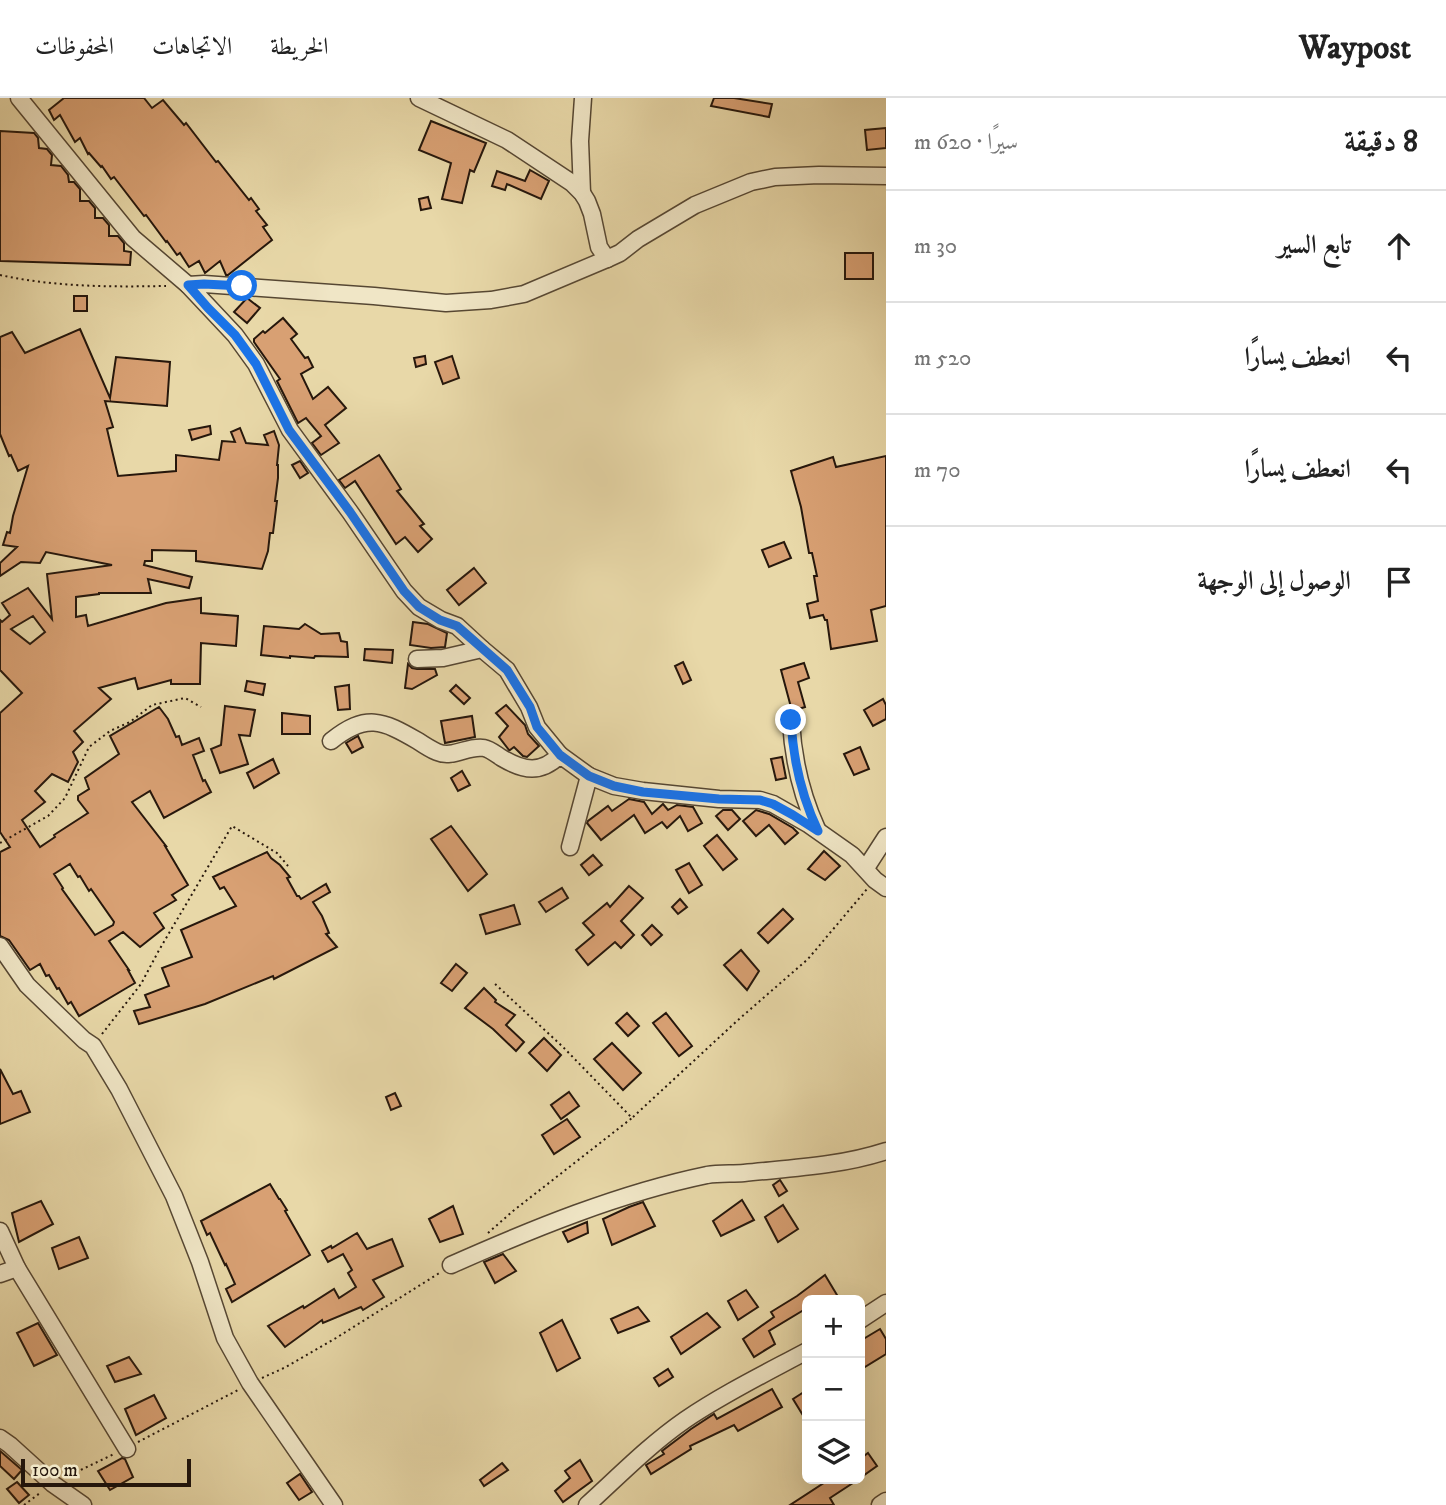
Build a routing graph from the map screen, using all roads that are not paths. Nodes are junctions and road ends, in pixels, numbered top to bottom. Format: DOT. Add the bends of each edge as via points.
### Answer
graph roads {
  1 [pos="19,98"];
  2 [pos="419,98"];
  3 [pos="583,98"];
  4 [pos="886,176"];
  5 [pos="582,193"];
  6 [pos="607,259"];
  7 [pos="188,285"];
  8 [pos="482,649"];
  9 [pos="417,659"];
  10 [pos="791,720"];
  11 [pos="331,741"];
  12 [pos="560,755"];
  13 [pos="589,776"];
  14 [pos="818,831"];
  15 [pos="886,837"];
  16 [pos="570,847"];
  17 [pos="876,879"];
  18 [pos="0,946"];
  19 [pos="886,1151"];
  20 [pos="0,1231"];
  21 [pos="451,1265"];
  22 [pos="18,1268"];
  23 [pos="0,1274"];
  24 [pos="886,1303"];
  25 [pos="865,1317"];
  26 [pos="802,1354"];
  27 [pos="0,1438"];
  28 [pos="127,1448"];
  29 [pos="886,1501"];
  30 [pos="83,1505"];
  31 [pos="334,1505"];
  32 [pos="587,1505"];
  33 [pos="880,1505"];
  1 -- 7 [label="street" via="133,238"];
  2 -- 5 [label="street" via="507,140"];
  3 -- 5 [label="street"];
  4 -- 6 [label="street" via="819,174 751,182 695,205"];
  5 -- 6 [label="street"];
  6 -- 7 [label="street" via="524,294 457,303"];
  7 -- 8 [label="street" via="256,364 289,430 404,591 419,607 457,626"];
  8 -- 9 [label="street"];
  8 -- 12 [label="street" via="507,670 537,727"];
  10 -- 14 [label="street" via="798,778"];
  11 -- 12 [label="street" via="346,729 374,722 439,753 486,748 526,769 552,763"];
  12 -- 13 [label="street"];
  13 -- 14 [label="street" via="643,792 760,800"];
  13 -- 16 [label="street"];
  14 -- 17 [label="street"];
  15 -- 17 [label="street"];
  18 -- 31 [label="street" via="27,985 93,1046 119,1089 174,1196 225,1338 250,1383"];
  19 -- 21 [label="street" via="821,1166 690,1179 539,1227"];
  20 -- 22 [label="street"];
  22 -- 23 [label="street"];
  22 -- 28 [label="street"];
  24 -- 25 [label="street"];
  26 -- 32 [label="street" via="685,1420 645,1450"];
  27 -- 30 [label="street"];
  29 -- 33 [label="street"];
}
